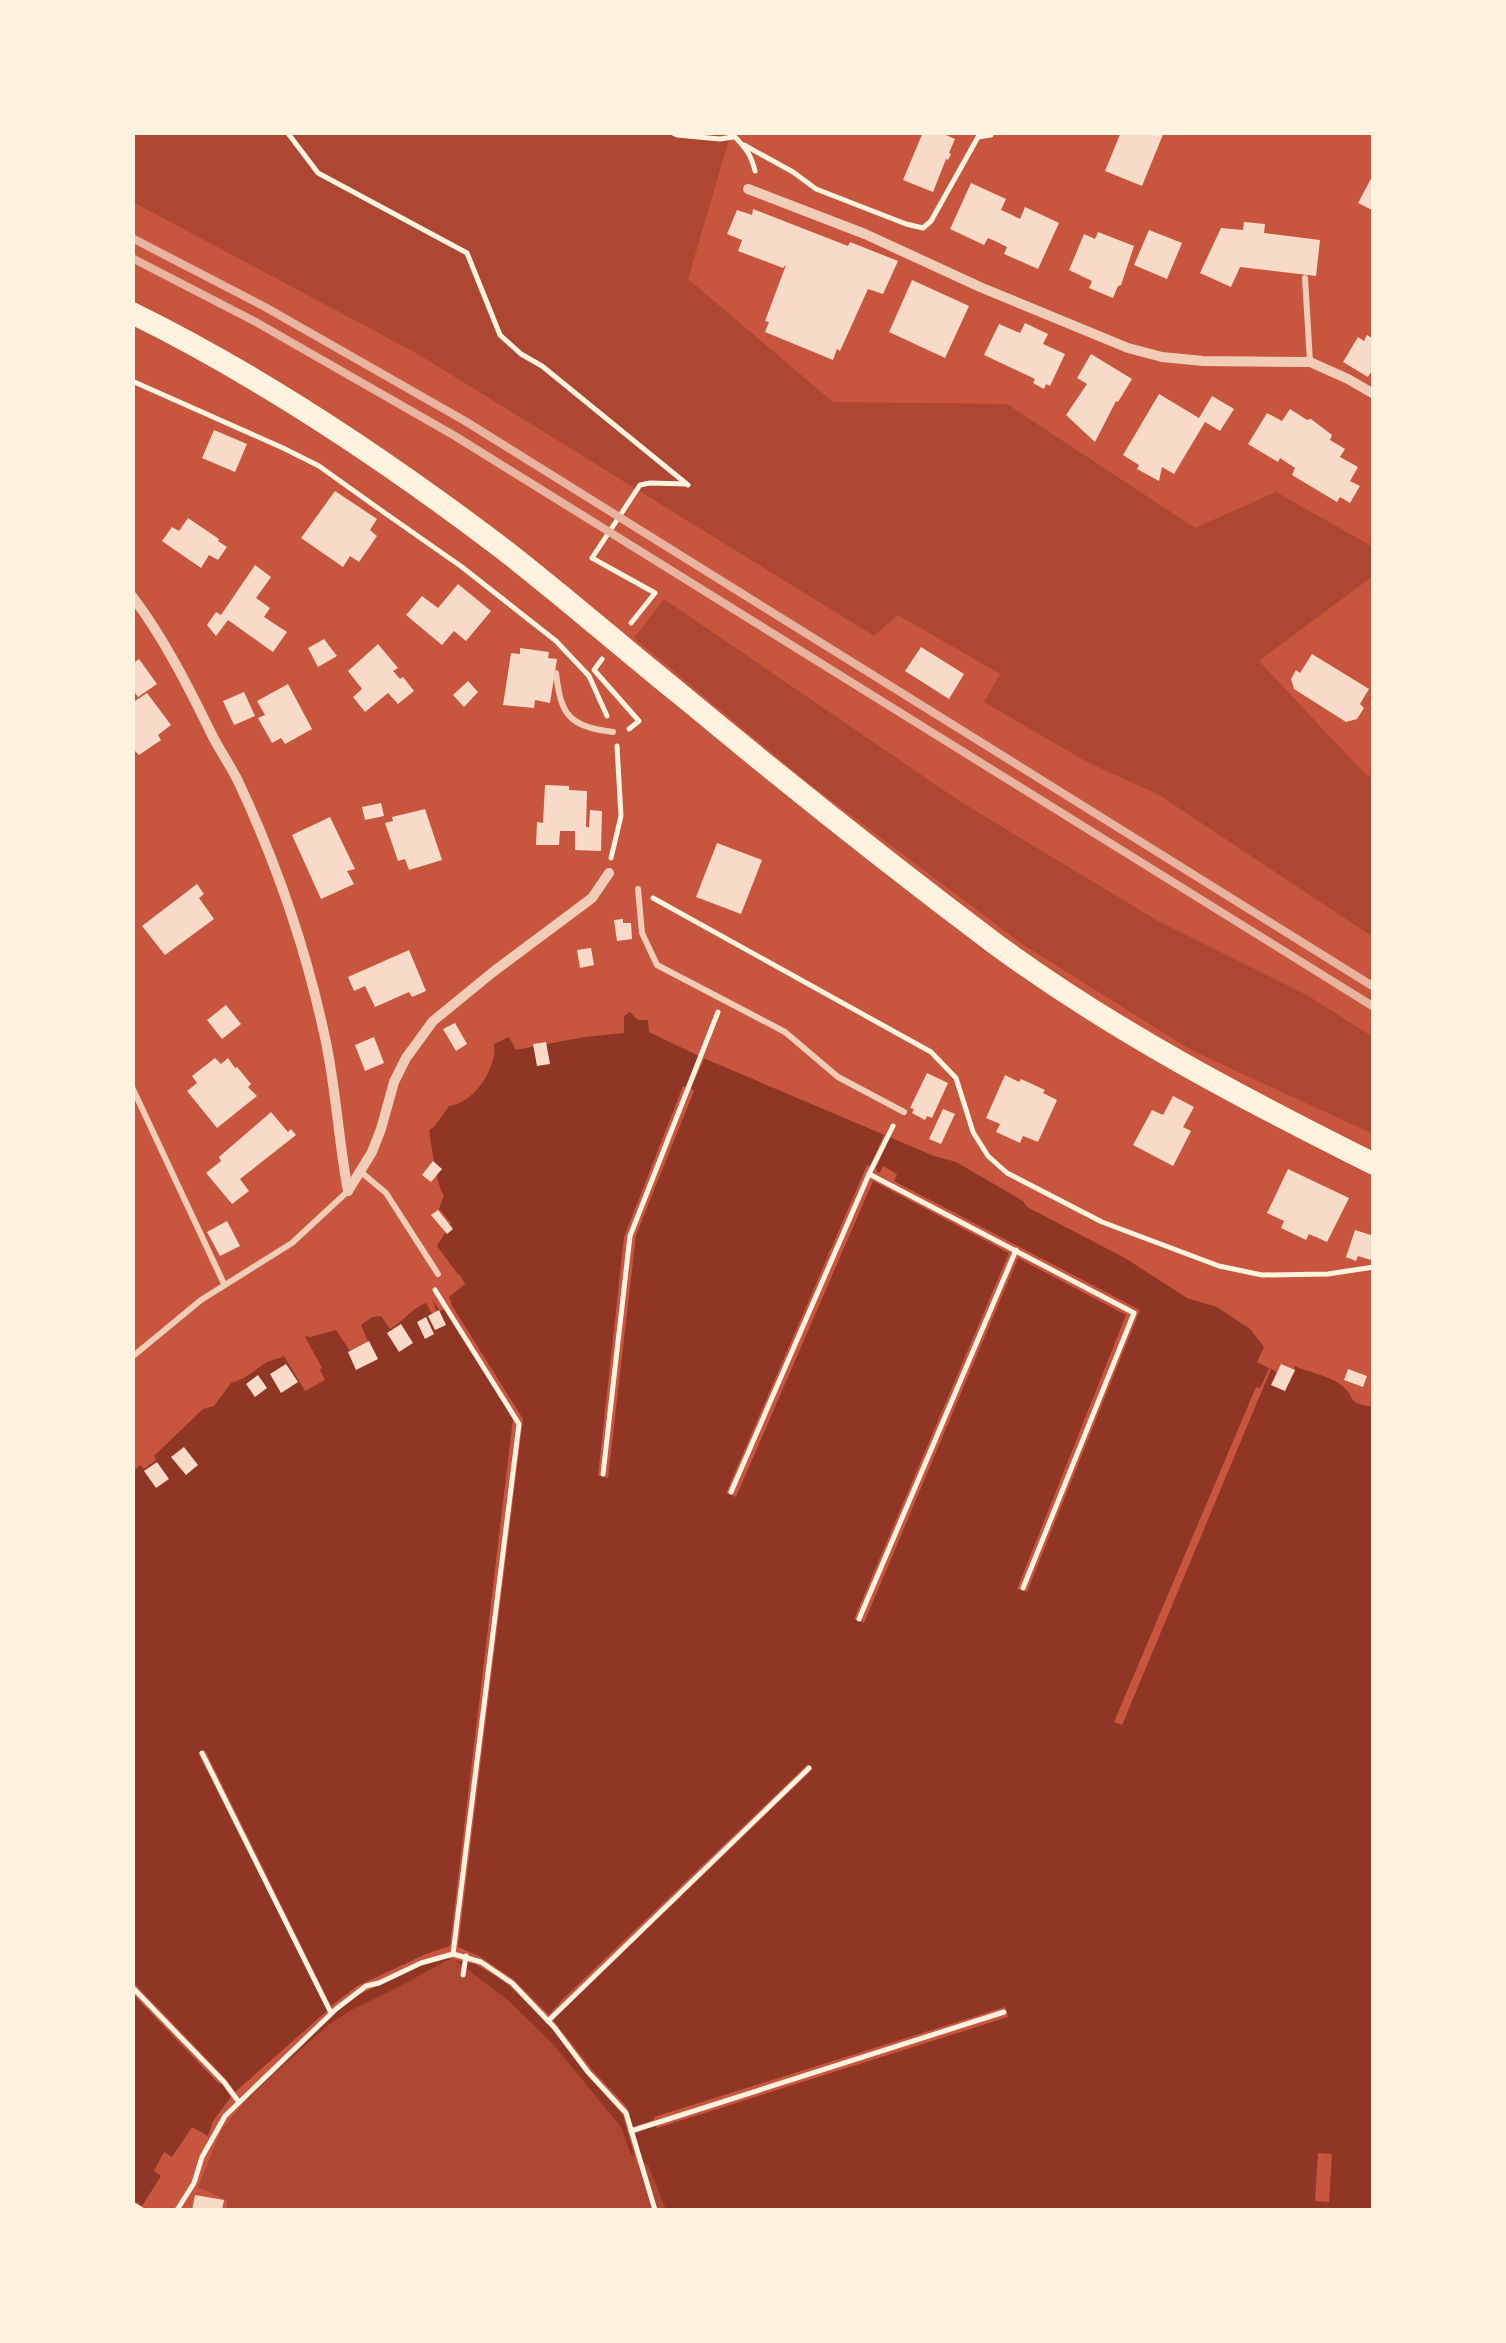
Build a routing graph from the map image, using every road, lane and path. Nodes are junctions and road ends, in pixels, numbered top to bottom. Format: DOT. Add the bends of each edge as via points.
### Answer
graph roads {
  1 [pos="287,132"];
  2 [pos="671,132"];
  3 [pos="732,135"];
  4 [pos="990,135"];
  5 [pos="744,145"];
  6 [pos="748,188"];
  7 [pos="1305,278"];
  8 [pos="132,313"];
  9 [pos="1310,362"];
  10 [pos="132,381"];
  11 [pos="1374,394"];
  12 [pos="655,593"];
  13 [pos="132,596"];
  14 [pos="594,670"];
  15 [pos="556,674"];
  16 [pos="596,693"];
  17 [pos="613,732"];
  18 [pos="626,732"];
  19 [pos="608,872"];
  20 [pos="638,889"];
  21 [pos="722,1000"];
  22 [pos="132,1087"];
  23 [pos="903,1111"];
  24 [pos="1374,1164"];
  25 [pos="360,1172"];
  26 [pos="869,1174"];
  27 [pos="348,1191"];
  28 [pos="1016,1250"];
  29 [pos="1374,1267"];
  30 [pos="438,1274"];
  31 [pos="224,1284"];
  32 [pos="445,1307"];
  33 [pos="132,1357"];
  34 [pos="603,1474"];
  35 [pos="731,1492"];
  36 [pos="1023,1588"];
  37 [pos="860,1619"];
  38 [pos="202,1753"];
  39 [pos="809,1768"];
  40 [pos="453,1954"];
  41 [pos="466,1956"];
  42 [pos="463,1975"];
  43 [pos="132,1987"];
  44 [pos="1004,2012"];
  45 [pos="331,2014"];
  46 [pos="548,2021"];
  47 [pos="238,2101"];
  48 [pos="630,2131"];
  49 [pos="132,2204"];
  50 [pos="142,2210"];
  51 [pos="178,2210"];
  52 [pos="655,2210"];
  1 -- 12 [label="path" via="318,173 467,253 500,335 688,484 640,485 592,558"];
  2 -- 3 [label="path"];
  3 -- 5 [label="path"];
  4 -- 5 [label="path" via="978,137 923,228 816,190"];
  5 -- 6 [label="path" via="755,172"];
  6 -- 9 [label="street" via="1128,348 1203,361"];
  7 -- 9 [label="lane"];
  8 -- 24 [label="highway" via="321,420 446,506 997,945 1185,1066"];
  9 -- 11 [label="street"];
  10 -- 16 [label="path" via="319,466 556,641"];
  13 -- 27 [label="street" via="198,704 281,883 325,1036"];
  14 -- 18 [label="path" via="639,721"];
  15 -- 17 [label="lane" via="566,714"];
  17 -- 19 [label="path" via="621,816"];
  19 -- 25 [label="street" via="592,898 434,1022 394,1082"];
  20 -- 21 [label="lane" via="642,933 657,965"];
  20 -- 29 [label="path" via="930,1052 956,1078 988,1156 1054,1198 1219,1266 1262,1275"];
  21 -- 23 [label="lane" via="785,1032 838,1077"];
  21 -- 34 [label="path" via="630,1236"];
  22 -- 31 [label="lane"];
  23 -- 26 [label="path"];
  25 -- 27 [label="street"];
  25 -- 30 [label="lane" via="386,1193"];
  26 -- 28 [label="path"];
  26 -- 35 [label="path"];
  27 -- 31 [label="lane" via="292,1242"];
  28 -- 36 [label="path" via="1134,1313"];
  28 -- 37 [label="path"];
  31 -- 33 [label="lane"];
  32 -- 40 [label="path" via="519,1424"];
  38 -- 45 [label="path"];
  39 -- 46 [label="path"];
  40 -- 41 [label="path"];
  40 -- 45 [label="path" via="366,1986"];
  41 -- 42 [label="path"];
  41 -- 46 [label="path" via="512,1983"];
  43 -- 47 [label="path"];
  44 -- 48 [label="path"];
  45 -- 47 [label="path"];
  46 -- 48 [label="path" via="626,2113"];
  47 -- 51 [label="path"];
  48 -- 52 [label="path"];
  49 -- 50 [label="path"];
}
